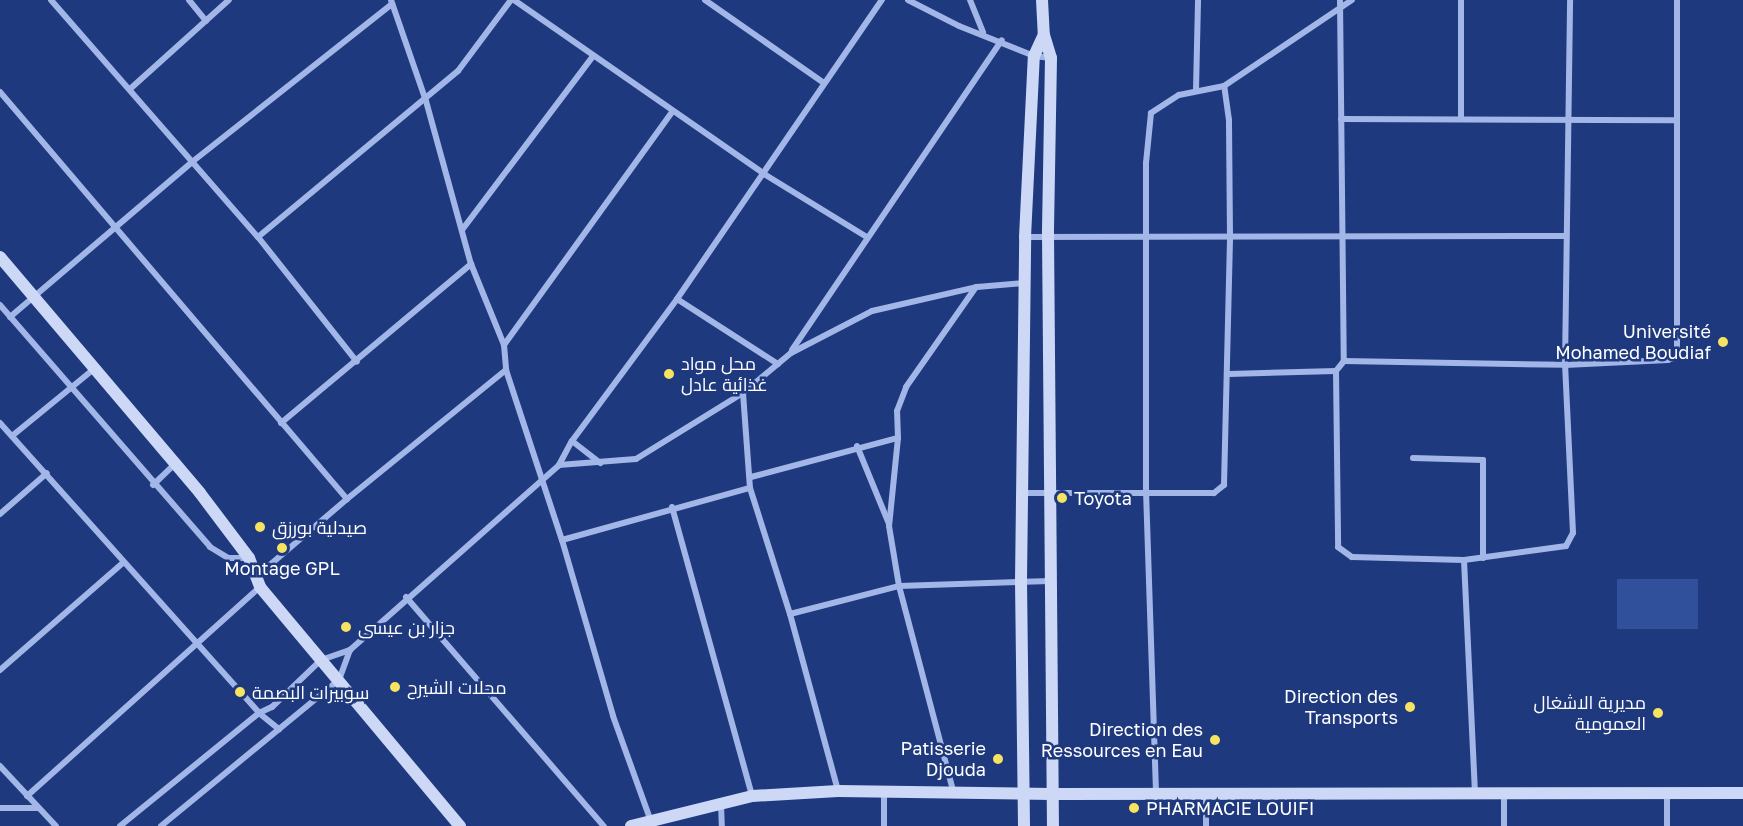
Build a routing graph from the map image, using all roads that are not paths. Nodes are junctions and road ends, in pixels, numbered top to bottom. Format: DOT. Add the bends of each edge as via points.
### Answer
graph roads {
  1 [pos="51,0"];
  2 [pos="189,0"];
  3 [pos="229,0"];
  4 [pos="512,0"];
  5 [pos="705,0"];
  6 [pos="882,0"];
  7 [pos="908,0"];
  8 [pos="969,0"];
  9 [pos="1042,0"];
  10 [pos="1198,0"];
  11 [pos="1340,0"];
  12 [pos="1352,0"];
  13 [pos="1461,0"];
  14 [pos="1570,0"];
  15 [pos="1677,0"];
  16 [pos="391,2"];
  17 [pos="1340,10"];
  18 [pos="206,21"];
  19 [pos="983,32"];
  20 [pos="1044,34"];
  21 [pos="1002,40"];
  22 [pos="593,56"];
  23 [pos="1034,56"];
  24 [pos="1051,58"];
  25 [pos="824,83"];
  26 [pos="1224,86"];
  27 [pos="130,89"];
  28 [pos="1196,90"];
  29 [pos="0,92"];
  30 [pos="426,101"];
  31 [pos="672,112"];
  32 [pos="1461,118"];
  33 [pos="1567,118"];
  34 [pos="1341,119"];
  35 [pos="1676,120"];
  36 [pos="192,162"];
  37 [pos="764,174"];
  38 [pos="117,226"];
  39 [pos="462,230"];
  40 [pos="1048,234"];
  41 [pos="1148,236"];
  42 [pos="1566,236"];
  43 [pos="258,237"];
  44 [pos="867,237"];
  45 [pos="1025,237"];
  46 [pos="1230,237"];
  47 [pos="1340,238"];
  48 [pos="0,257"];
  49 [pos="471,264"];
  50 [pos="4,271"];
  51 [pos="1024,283"];
  52 [pos="977,287"];
  53 [pos="34,295"];
  54 [pos="677,298"];
  55 [pos="0,305"];
  56 [pos="10,317"];
  57 [pos="504,345"];
  58 [pos="790,353"];
  59 [pos="357,362"];
  60 [pos="1344,362"];
  61 [pos="778,364"];
  62 [pos="1565,365"];
  63 [pos="96,367"];
  64 [pos="506,370"];
  65 [pos="1336,371"];
  66 [pos="1228,374"];
  67 [pos="70,386"];
  68 [pos="743,393"];
  69 [pos="0,423"];
  70 [pos="281,423"];
  71 [pos="12,436"];
  72 [pos="898,438"];
  73 [pos="572,441"];
  74 [pos="857,447"];
  75 [pos="1413,458"];
  76 [pos="600,464"];
  77 [pos="174,465"];
  78 [pos="559,465"];
  79 [pos="47,472"];
  80 [pos="751,477"];
  81 [pos="542,480"];
  82 [pos="153,485"];
  83 [pos="750,488"];
  84 [pos="1052,491"];
  85 [pos="1146,492"];
  86 [pos="1023,493"];
  87 [pos="347,499"];
  88 [pos="672,507"];
  89 [pos="0,514"];
  90 [pos="890,526"];
  91 [pos="562,540"];
  92 [pos="249,558"];
  93 [pos="1484,558"];
  94 [pos="1464,560"];
  95 [pos="124,562"];
  96 [pos="259,581"];
  97 [pos="1021,581"];
  98 [pos="1051,581"];
  99 [pos="898,586"];
  100 [pos="406,597"];
  101 [pos="790,614"];
  102 [pos="197,644"];
  103 [pos="350,650"];
  104 [pos="321,660"];
  105 [pos="0,670"];
  106 [pos="339,680"];
  107 [pos="259,713"];
  108 [pos="279,729"];
  109 [pos="0,766"];
  110 [pos="953,790"];
  111 [pos="838,791"];
  112 [pos="1475,791"];
  113 [pos="884,792"];
  114 [pos="1024,792"];
  115 [pos="1156,792"];
  116 [pos="1206,792"];
  117 [pos="1504,792"];
  118 [pos="1668,792"];
  119 [pos="1743,793"];
  120 [pos="1052,794"];
  121 [pos="27,796"];
  122 [pos="752,796"];
  123 [pos="721,803"];
  124 [pos="0,808"];
  125 [pos="38,808"];
  126 [pos="650,819"];
  127 [pos="166,825"];
  128 [pos="56,826"];
  129 [pos="120,826"];
  130 [pos="460,826"];
  131 [pos="604,826"];
  132 [pos="631,826"];
  133 [pos="722,826"];
  134 [pos="884,826"];
  135 [pos="1024,826"];
  136 [pos="1053,826"];
  137 [pos="1206,826"];
  138 [pos="1504,826"];
  139 [pos="1667,826"];
  1 -- 27 [label="street"];
  2 -- 18 [label="street"];
  3 -- 18 [label="street"];
  4 -- 22 [label="street"];
  4 -- 30 [label="street" via="458,71"];
  5 -- 25 [label="street"];
  6 -- 25 [label="street"];
  7 -- 19 [label="street" via="930,14"];
  8 -- 19 [label="street"];
  9 -- 20 [label="main road"];
  10 -- 28 [label="street"];
  11 -- 17 [label="street"];
  12 -- 17 [label="street"];
  13 -- 32 [label="street"];
  14 -- 33 [label="street"];
  15 -- 35 [label="street"];
  16 -- 30 [label="street"];
  16 -- 36 [label="street"];
  17 -- 26 [label="street"];
  17 -- 34 [label="street"];
  18 -- 27 [label="street"];
  19 -- 21 [label="street"];
  20 -- 23 [label="main road"];
  20 -- 24 [label="main road"];
  21 -- 23 [label="street"];
  21 -- 44 [label="street"];
  22 -- 31 [label="street"];
  22 -- 39 [label="street"];
  23 -- 24 [label="street"];
  23 -- 45 [label="main road"];
  24 -- 40 [label="main road"];
  25 -- 37 [label="street"];
  26 -- 28 [label="street"];
  26 -- 46 [label="street" via="1229,120"];
  27 -- 36 [label="street"];
  28 -- 41 [label="street" via="1160,104 1151,113 1146,163"];
  29 -- 38 [label="street"];
  30 -- 39 [label="street"];
  30 -- 43 [label="street"];
  31 -- 37 [label="street"];
  31 -- 57 [label="street"];
  32 -- 33 [label="street"];
  32 -- 34 [label="street"];
  33 -- 35 [label="street"];
  33 -- 42 [label="street"];
  34 -- 47 [label="street"];
  35 -- 62 [label="street" via="1677,357"];
  36 -- 38 [label="street"];
  36 -- 43 [label="street"];
  37 -- 44 [label="street"];
  37 -- 54 [label="street"];
  38 -- 53 [label="street"];
  38 -- 70 [label="street"];
  39 -- 49 [label="street"];
  40 -- 41 [label="street"];
  40 -- 45 [label="street"];
  40 -- 84 [label="main road"];
  41 -- 46 [label="street"];
  41 -- 85 [label="street"];
  42 -- 47 [label="street"];
  42 -- 62 [label="street"];
  43 -- 59 [label="street"];
  44 -- 58 [label="street"];
  45 -- 51 [label="main road"];
  46 -- 47 [label="street"];
  46 -- 66 [label="street"];
  47 -- 60 [label="street"];
  48 -- 50 [label="main road"];
  49 -- 57 [label="street"];
  49 -- 59 [label="street"];
  50 -- 53 [label="main road"];
  51 -- 52 [label="street"];
  51 -- 86 [label="main road"];
  52 -- 58 [label="street" via="872,311"];
  52 -- 72 [label="street" via="906,387 897,411"];
  53 -- 56 [label="street"];
  53 -- 63 [label="main road"];
  54 -- 61 [label="street"];
  54 -- 73 [label="street"];
  55 -- 56 [label="street"];
  56 -- 67 [label="street"];
  57 -- 64 [label="street"];
  58 -- 61 [label="street"];
  59 -- 70 [label="street"];
  60 -- 62 [label="street"];
  60 -- 65 [label="street"];
  61 -- 68 [label="street"];
  62 -- 93 [label="street" via="1570,542 1560,548"];
  63 -- 67 [label="street"];
  63 -- 77 [label="main road"];
  64 -- 81 [label="street"];
  64 -- 87 [label="street"];
  65 -- 66 [label="street"];
  65 -- 94 [label="street" via="1338,547 1352,557"];
  66 -- 85 [label="street" via="1221,492"];
  67 -- 71 [label="street"];
  67 -- 82 [label="street"];
  68 -- 76 [label="street" via="636,459"];
  68 -- 80 [label="street"];
  69 -- 71 [label="street"];
  70 -- 87 [label="street"];
  71 -- 79 [label="street"];
  72 -- 74 [label="street"];
  72 -- 90 [label="street"];
  73 -- 76 [label="street"];
  73 -- 78 [label="street"];
  74 -- 80 [label="street"];
  74 -- 90 [label="street"];
  75 -- 93 [label="street" via="1483,460"];
  76 -- 78 [label="street"];
  77 -- 82 [label="street"];
  77 -- 92 [label="main road"];
  78 -- 81 [label="street"];
  79 -- 89 [label="street"];
  79 -- 95 [label="street"];
  80 -- 83 [label="street"];
  81 -- 91 [label="street"];
  81 -- 100 [label="street"];
  82 -- 92 [label="street" via="210,547 228,558"];
  83 -- 88 [label="street"];
  83 -- 101 [label="street"];
  84 -- 85 [label="street"];
  84 -- 86 [label="street"];
  84 -- 98 [label="main road"];
  85 -- 115 [label="street"];
  86 -- 97 [label="main road"];
  87 -- 96 [label="street"];
  88 -- 91 [label="street"];
  88 -- 122 [label="street"];
  90 -- 99 [label="street"];
  91 -- 126 [label="street" via="613,716"];
  92 -- 96 [label="main road"];
  93 -- 94 [label="street"];
  94 -- 112 [label="street"];
  95 -- 102 [label="street"];
  95 -- 105 [label="street"];
  96 -- 102 [label="street"];
  96 -- 104 [label="main road"];
  97 -- 98 [label="street"];
  97 -- 99 [label="street"];
  97 -- 114 [label="main road"];
  98 -- 120 [label="main road"];
  99 -- 101 [label="street"];
  99 -- 110 [label="street"];
  100 -- 103 [label="street"];
  100 -- 131 [label="street"];
  101 -- 111 [label="street"];
  102 -- 107 [label="street"];
  102 -- 121 [label="street"];
  103 -- 104 [label="street"];
  103 -- 106 [label="street"];
  104 -- 106 [label="main road"];
  104 -- 107 [label="street" via="272,707"];
  106 -- 108 [label="street"];
  106 -- 130 [label="main road"];
  107 -- 108 [label="street"];
  107 -- 129 [label="street"];
  108 -- 127 [label="street"];
  109 -- 121 [label="street"];
  110 -- 113 [label="main road"];
  110 -- 114 [label="main road"];
  111 -- 113 [label="main road"];
  111 -- 122 [label="main road"];
  112 -- 116 [label="main road"];
  112 -- 117 [label="main road"];
  113 -- 134 [label="street"];
  114 -- 120 [label="main road"];
  114 -- 135 [label="main road"];
  115 -- 116 [label="main road"];
  115 -- 120 [label="main road"];
  116 -- 137 [label="street"];
  117 -- 118 [label="main road"];
  117 -- 138 [label="street"];
  118 -- 119 [label="main road"];
  118 -- 139 [label="street"];
  120 -- 136 [label="main road"];
  121 -- 125 [label="street"];
  122 -- 123 [label="main road"];
  123 -- 126 [label="main road"];
  123 -- 133 [label="street"];
  124 -- 125 [label="street"];
  125 -- 128 [label="street"];
  126 -- 132 [label="main road"];
}
